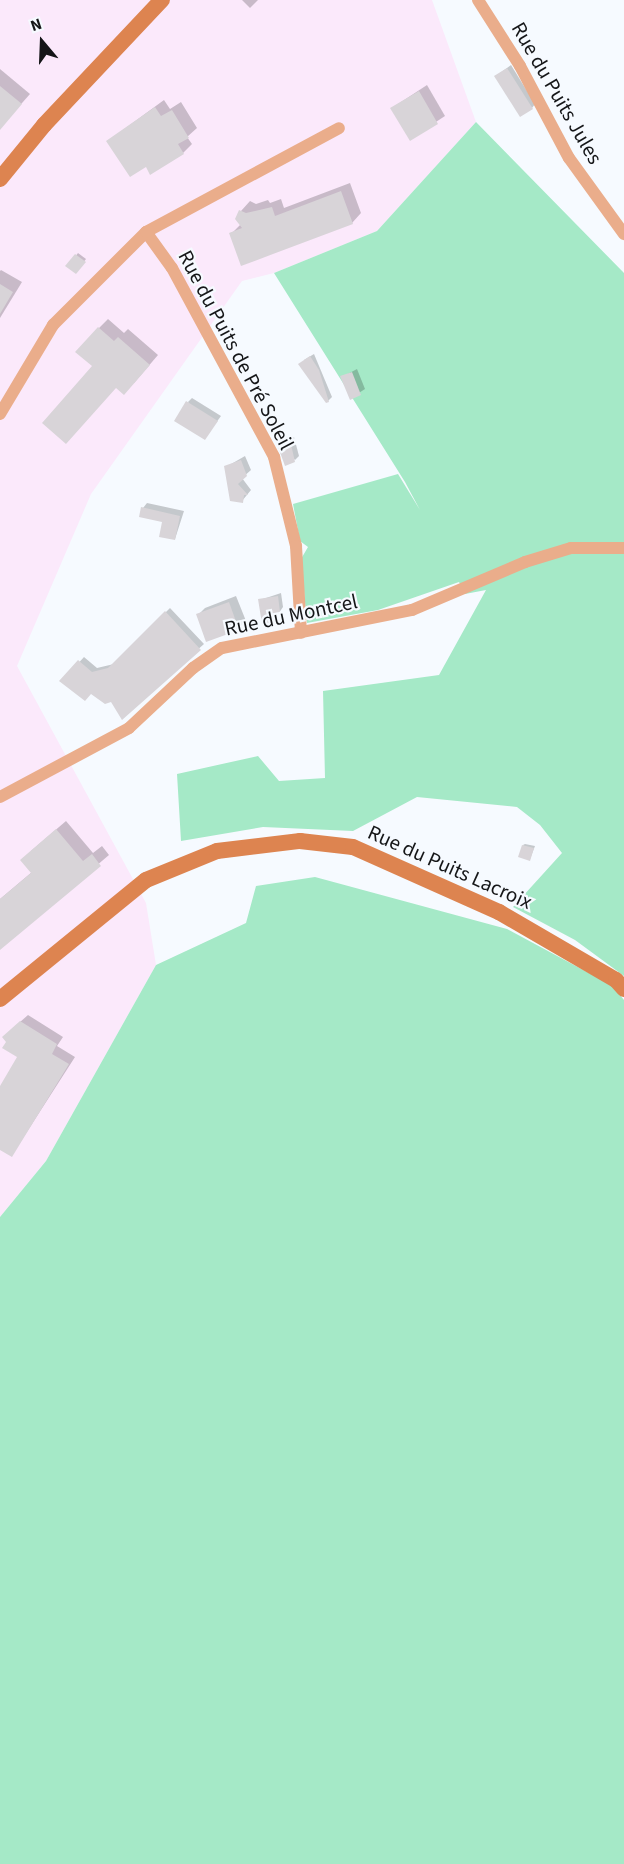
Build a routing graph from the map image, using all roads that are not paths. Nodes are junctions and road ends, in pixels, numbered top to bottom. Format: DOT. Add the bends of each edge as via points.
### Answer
graph roads {
  1 [pos="162,0"];
  2 [pos="478,0"];
  3 [pos="339,128"];
  4 [pos="0,179"];
  5 [pos="146,232"];
  6 [pos="624,234"];
  7 [pos="0,414"];
  8 [pos="624,548"];
  9 [pos="301,633"];
  10 [pos="0,798"];
  11 [pos="624,989"];
  12 [pos="0,999"];
  1 -- 4 [label="street" via="44,125"];
  2 -- 6 [label="street, Rue du Puits Jules" via="520,66 569,158"];
  3 -- 5 [label="street"];
  5 -- 7 [label="street" via="53,325"];
  5 -- 9 [label="street, Rue du Puits de Pré Soleil" via="172,268 274,457 296,546"];
  8 -- 9 [label="street, Rue du Montcel" via="571,548 525,562 412,610"];
  9 -- 10 [label="street, Rue du Montcel" via="222,648 193,668 129,728"];
  11 -- 12 [label="street, Rue du Puits Lacroix" via="616,980 500,912 353,847 300,841 217,851 146,880"];
}
